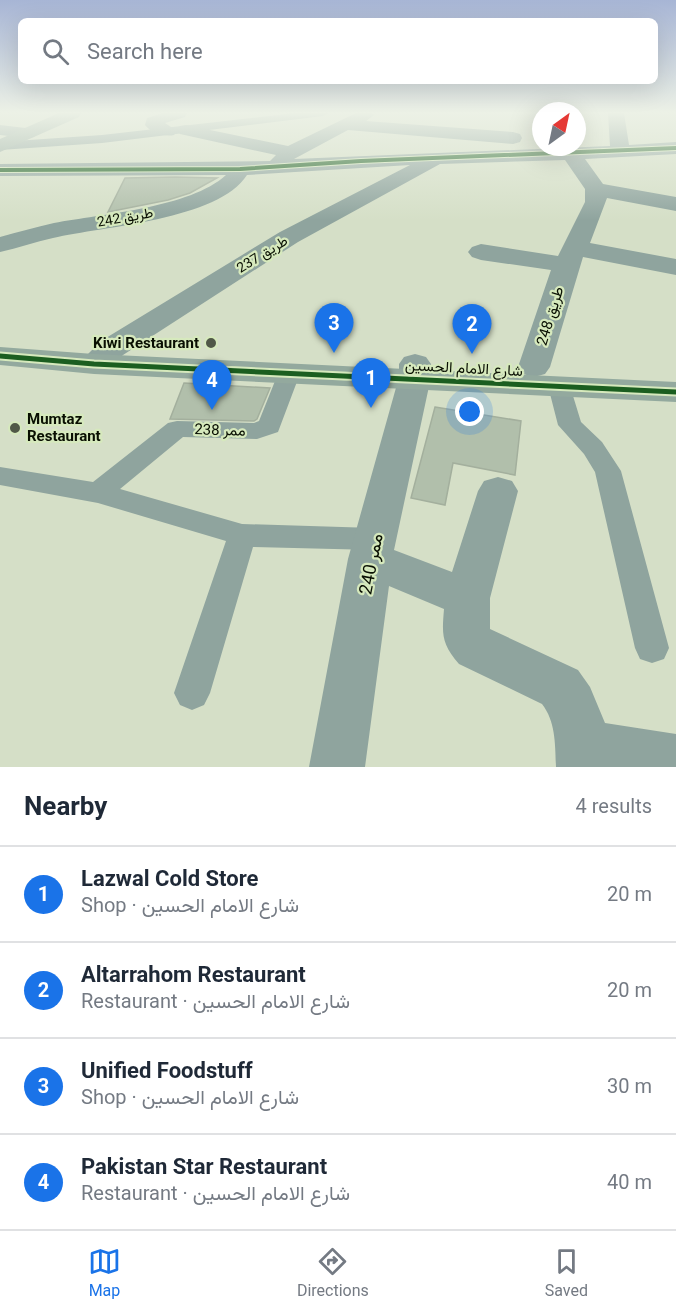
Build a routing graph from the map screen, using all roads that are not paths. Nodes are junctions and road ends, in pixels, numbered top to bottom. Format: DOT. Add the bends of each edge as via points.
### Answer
graph roads {
  1 [pos="277,149"];
  2 [pos="297,149"];
  3 [pos="499,149"];
  4 [pos="661,149"];
  5 [pos="618,151"];
  6 [pos="290,152"];
  7 [pos="586,153"];
  8 [pos="572,156"];
  9 [pos="439,159"];
  10 [pos="276,166"];
  11 [pos="240,169"];
  12 [pos="0,170"];
  13 [pos="596,189"];
  14 [pos="676,204"];
  15 [pos="0,245"];
  16 [pos="481,252"];
  17 [pos="571,257"];
  18 [pos="676,267"];
  19 [pos="0,339"];
  20 [pos="0,356"];
  21 [pos="103,356"];
  22 [pos="290,371"];
  23 [pos="415,371"];
  24 [pos="676,375"];
  25 [pos="531,376"];
  26 [pos="676,392"];
  27 [pos="0,476"];
  28 [pos="498,491"];
  29 [pos="98,493"];
  30 [pos="242,535"];
  31 [pos="372,549"];
  32 [pos="467,598"];
  33 [pos="652,648"];
  34 [pos="192,693"];
  35 [pos="583,757"];
  36 [pos="676,762"];
  37 [pos="337,767"];
  1 -- 6 [label="street"];
  2 -- 6 [label="street"];
  3 -- 9 [label="street"];
  4 -- 5 [label="street"];
  5 -- 7 [label="street"];
  6 -- 10 [label="street"];
  8 -- 13 [label="street"];
  9 -- 10 [label="street"];
  9 -- 21 [label="street, طريق 237" via="289,237"];
  10 -- 11 [label="street"];
  11 -- 12 [label="street"];
  11 -- 15 [label="street, طريق 242" via="222,188 175,208 50,231"];
  13 -- 14 [label="street"];
  13 -- 17 [label="street, طريق 248" via="596,202"];
  16 -- 17 [label="street, طريق 248"];
  17 -- 18 [label="street, طريق 248"];
  17 -- 25 [label="street, طريق 248"];
  19 -- 21 [label="street, شارع الامام الحسين"];
  20 -- 21 [label="street, شارع الامام الحسين"];
  21 -- 22 [label="street, شارع الامام الحسين"];
  21 -- 23 [label="street, شارع الامام الحسين"];
  22 -- 23 [label="street, شارع الامام الحسين"];
  22 -- 29 [label="lane, ممر 238" via="269,426 258,431 177,429"];
  23 -- 25 [label="street, شارع الامام الحسين"];
  23 -- 31 [label="street, ممر 240"];
  24 -- 25 [label="street, شارع الامام الحسين"];
  25 -- 26 [label="street, شارع الامام الحسين"];
  25 -- 33 [label="lane" via="608,471"];
  27 -- 29 [label="lane"];
  28 -- 32 [label="street"];
  29 -- 30 [label="lane"];
  30 -- 31 [label="lane"];
  30 -- 34 [label="lane"];
  31 -- 32 [label="street"];
  31 -- 37 [label="street, ممر 240"];
  32 -- 35 [label="street" via="466,637 476,648 560,687 570,697"];
  35 -- 36 [label="street"];
}
